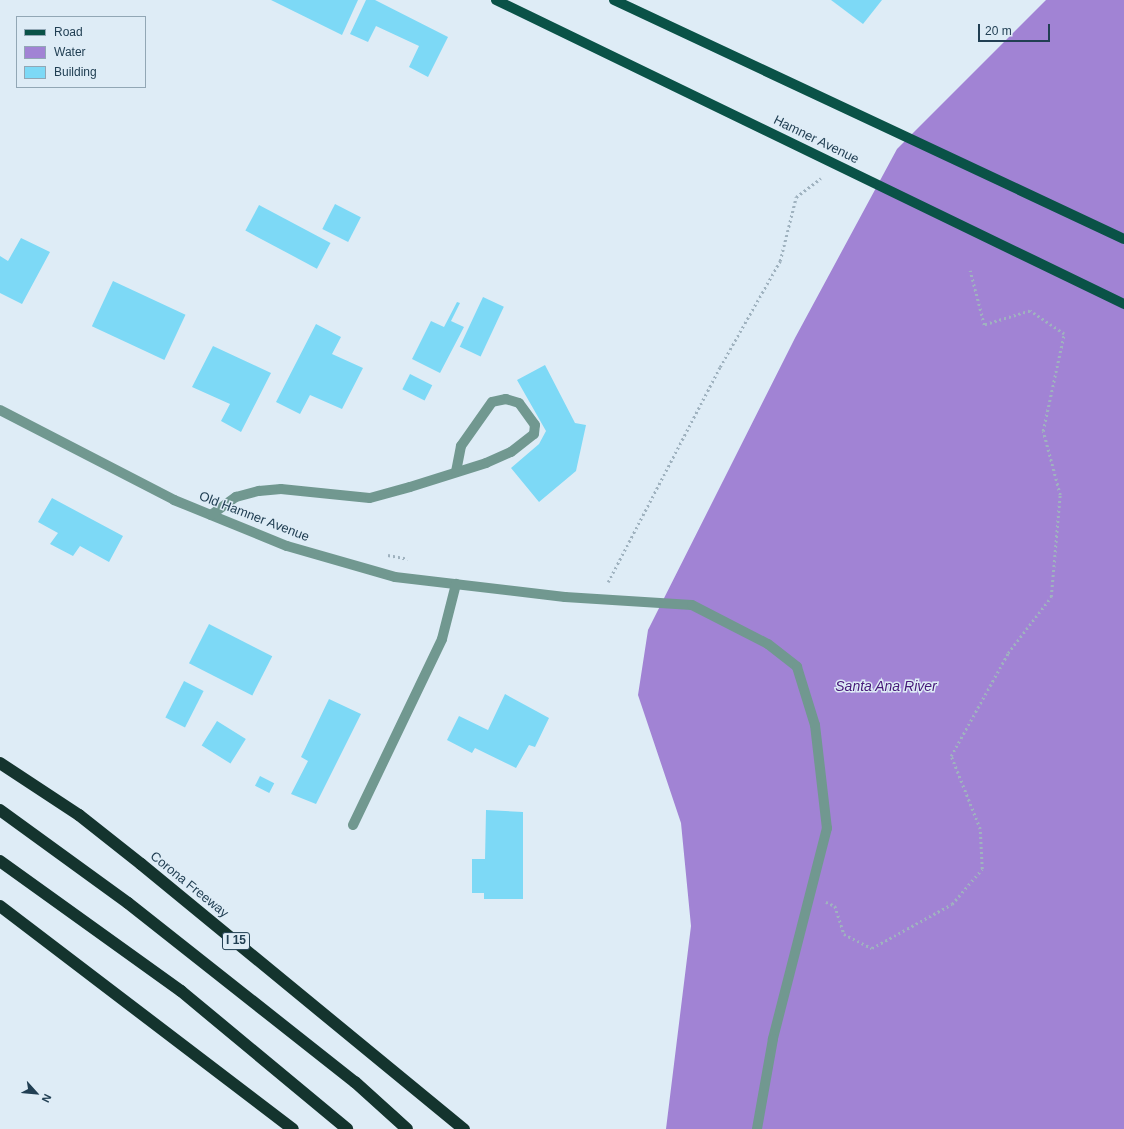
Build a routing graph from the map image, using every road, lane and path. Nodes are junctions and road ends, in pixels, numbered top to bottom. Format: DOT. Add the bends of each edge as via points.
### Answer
graph roads {
  1 [pos="496,0"];
  2 [pos="614,0"];
  3 [pos="821,178"];
  4 [pos="1124,240"];
  5 [pos="970,271"];
  6 [pos="1124,304"];
  7 [pos="0,410"];
  8 [pos="456,472"];
  9 [pos="211,515"];
  10 [pos="456,584"];
  11 [pos="606,586"];
  12 [pos="0,763"];
  13 [pos="0,810"];
  14 [pos="353,825"];
  15 [pos="0,861"];
  16 [pos="810,894"];
  17 [pos="0,906"];
  18 [pos="293,1129"];
  19 [pos="348,1129"];
  20 [pos="407,1129"];
  21 [pos="464,1129"];
  22 [pos="756,1129"];
  1 -- 6 [label="main road, Hamner Avenue"];
  2 -- 4 [label="main road"];
  3 -- 11 [label="path" via="796,197 780,261 720,367"];
  5 -- 16 [label="path" via="984,325 1030,310 1064,334 1043,431 1060,495 1051,597 1008,653 951,756 980,829 982,869 952,904 872,948 844,934 835,906"];
  7 -- 9 [label="street, Old Hamner Avenue" via="174,500"];
  8 -- 8 [label="street" via="511,452 534,434 535,424 519,404 506,399 492,402 461,446"];
  8 -- 9 [label="street" via="370,498 281,489 259,491 236,498"];
  9 -- 10 [label="street, Old Hamner Avenue" via="287,546 388,575"];
  10 -- 14 [label="street" via="442,639"];
  10 -- 16 [label="street, Old Hamner Avenue" via="564,597 692,605 768,644 797,667 815,725 827,828"];
  12 -- 21 [label="highway, Corona Freeway / I 15" via="79,815"];
  13 -- 20 [label="highway" via="134,908 355,1082"];
  15 -- 19 [label="highway" via="181,992"];
  16 -- 22 [label="street, Old Hamner Avenue" via="773,1039"];
  17 -- 18 [label="highway"];
}
